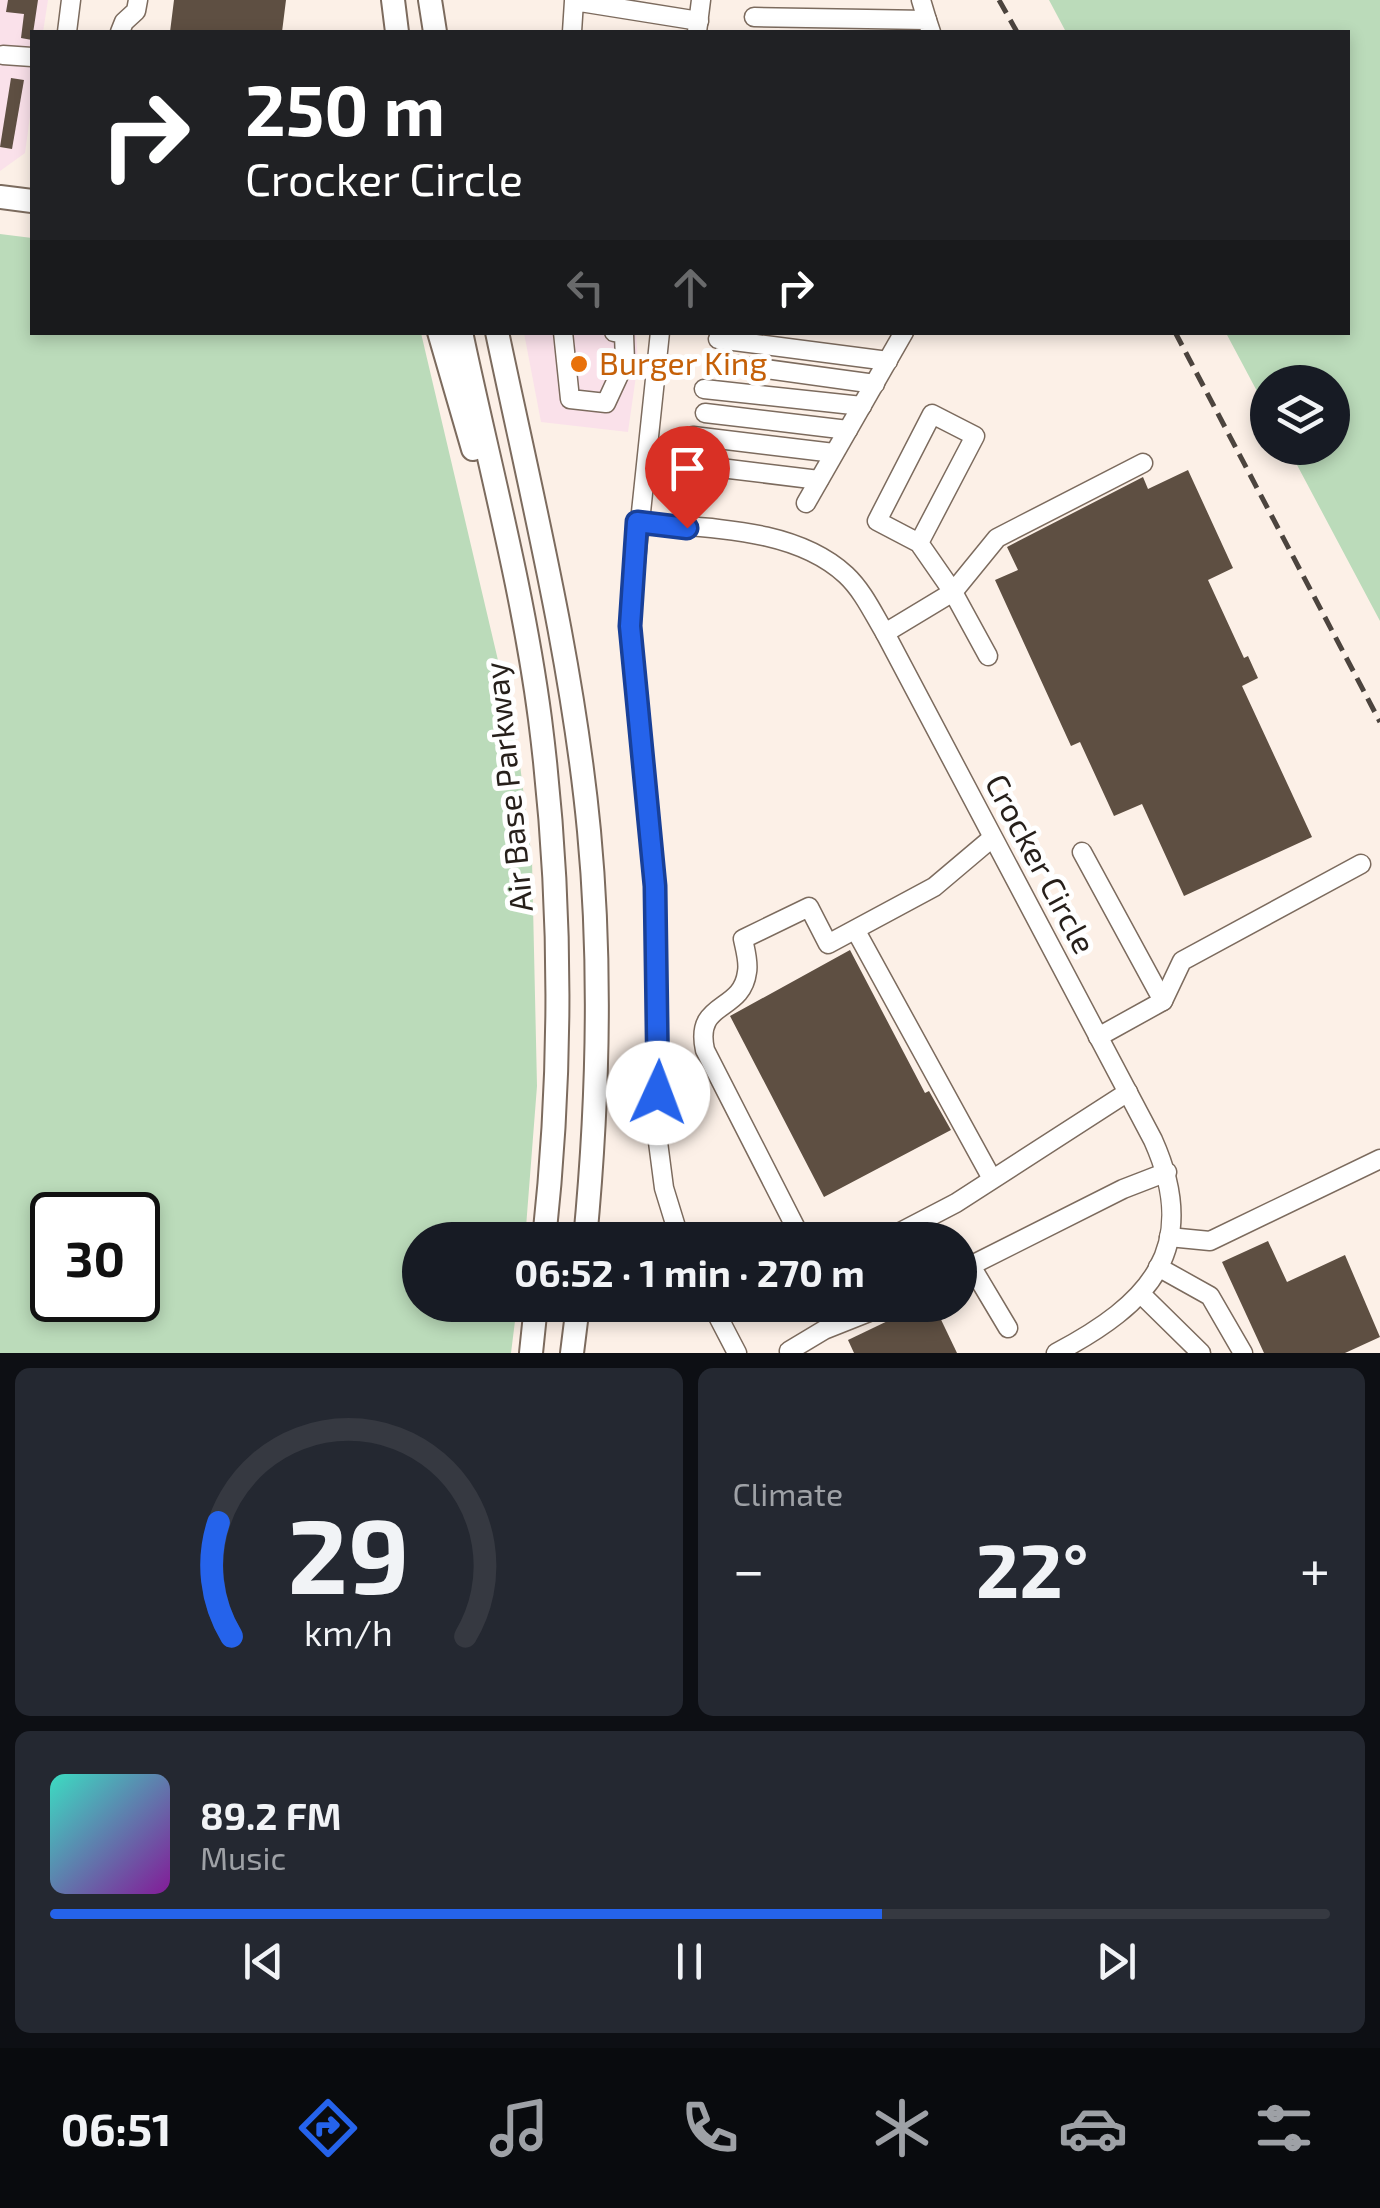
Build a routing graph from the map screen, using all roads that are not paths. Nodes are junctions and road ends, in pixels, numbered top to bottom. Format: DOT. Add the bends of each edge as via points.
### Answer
graph roads {
  1 [pos="71,0"];
  2 [pos="138,0"];
  3 [pos="392,0"];
  4 [pos="430,0"];
  5 [pos="701,0"];
  6 [pos="922,0"];
  7 [pos="754,18"];
  8 [pos="929,26"];
  9 [pos="698,27"];
  10 [pos="67,30"];
  11 [pos="122,30"];
  12 [pos="397,30"];
  13 [pos="436,30"];
  14 [pos="572,30"];
  15 [pos="30,56"];
  16 [pos="1,57"];
  17 [pos="0,197"];
  18 [pos="30,201"];
  19 [pos="441,335"];
  20 [pos="462,335"];
  21 [pos="498,335"];
  22 [pos="513,335"];
  23 [pos="563,335"];
  24 [pos="624,335"];
  25 [pos="660,335"];
  26 [pos="902,335"];
  27 [pos="718,339"];
  28 [pos="888,361"];
  29 [pos="715,362"];
  30 [pos="874,384"];
  31 [pos="704,389"];
  32 [pos="862,406"];
  33 [pos="705,413"];
  34 [pos="848,430"];
  35 [pos="693,436"];
  36 [pos="834,453"];
  37 [pos="696,464"];
  38 [pos="1143,464"];
  39 [pos="820,480"];
  40 [pos="806,503"];
  41 [pos="637,522"];
  42 [pos="540,534"];
  43 [pos="919,543"];
  44 [pos="508,553"];
  45 [pos="952,592"];
  46 [pos="885,633"];
  47 [pos="988,656"];
  48 [pos="992,838"];
  49 [pos="1082,852"];
  50 [pos="1361,864"];
  51 [pos="856,931"];
  52 [pos="1162,1001"];
  53 [pos="1098,1037"];
  54 [pos="1128,1092"];
  55 [pos="1380,1159"];
  56 [pos="1167,1172"];
  57 [pos="991,1178"];
  58 [pos="545,1222"];
  59 [pos="586,1222"];
  60 [pos="674,1222"];
  61 [pos="793,1222"];
  62 [pos="920,1222"];
  63 [pos="1169,1237"];
  64 [pos="977,1262"];
  65 [pos="1158,1267"];
  66 [pos="977,1285"];
  67 [pos="1142,1294"];
  68 [pos="534,1322"];
  69 [pos="576,1322"];
  70 [pos="721,1322"];
  71 [pos="844,1322"];
  72 [pos="1008,1328"];
  73 [pos="789,1351"];
  74 [pos="531,1353"];
  75 [pos="572,1353"];
  76 [pos="737,1353"];
  77 [pos="1056,1353"];
  78 [pos="1200,1353"];
  79 [pos="1244,1353"];
  1 -- 10 [label="street"];
  2 -- 11 [label="street"];
  3 -- 12 [label="main road"];
  4 -- 13 [label="main road"];
  5 -- 9 [label="street"];
  6 -- 8 [label="street"];
  7 -- 8 [label="street"];
  9 -- 14 [label="street" via="574,0"];
  15 -- 16 [label="street"];
  17 -- 18 [label="main road"];
  19 -- 44 [label="main road"];
  20 -- 44 [label="main road, Air Base Parkway"];
  21 -- 42 [label="main road"];
  22 -- 42 [label="main road" via="532,434"];
  23 -- 24 [label="street" via="570,399 606,403 625,362"];
  25 -- 41 [label="street"];
  26 -- 28 [label="street"];
  27 -- 28 [label="street"];
  28 -- 30 [label="street"];
  29 -- 30 [label="street"];
  30 -- 32 [label="street"];
  31 -- 32 [label="street"];
  32 -- 34 [label="street"];
  33 -- 34 [label="street"];
  34 -- 36 [label="street"];
  35 -- 36 [label="street"];
  36 -- 39 [label="street"];
  37 -- 39 [label="street"];
  38 -- 45 [label="street" via="997,538"];
  39 -- 40 [label="street"];
  41 -- 46 [label="street, Crocker Circle" via="797,546 846,576"];
  41 -- 60 [label="street" via="630,626 655,886 658,1142"];
  42 -- 59 [label="main road" via="574,708 594,901 597,1055"];
  43 -- 43 [label="street" via="876,521 932,414 975,436"];
  43 -- 45 [label="street"];
  44 -- 58 [label="main road, Air Base Parkway" via="539,715 556,893 558,1048"];
  45 -- 46 [label="street"];
  45 -- 47 [label="street"];
  46 -- 48 [label="street, Crocker Circle"];
  48 -- 51 [label="street" via="934,887"];
  48 -- 53 [label="street, Crocker Circle"];
  49 -- 52 [label="street"];
  50 -- 52 [label="street" via="1182,962"];
  51 -- 57 [label="street"];
  51 -- 61 [label="street" via="828,944 809,906 743,940 748,971 738,996 709,1014 701,1031"];
  52 -- 53 [label="street"];
  53 -- 54 [label="street, Crocker Circle"];
  54 -- 56 [label="street, Crocker Circle"];
  54 -- 57 [label="street"];
  55 -- 63 [label="street" via="1210,1241"];
  56 -- 63 [label="street, Crocker Circle"];
  56 -- 64 [label="street"];
  57 -- 62 [label="street"];
  63 -- 65 [label="street, Crocker Circle"];
  65 -- 67 [label="street, Crocker Circle"];
  65 -- 79 [label="street" via="1210,1296"];
  66 -- 72 [label="street"];
  67 -- 77 [label="street, Crocker Circle" via="1104,1328"];
  67 -- 78 [label="street"];
  68 -- 74 [label="main road"];
  69 -- 75 [label="main road"];
  70 -- 76 [label="street"];
  71 -- 73 [label="street"];
}
